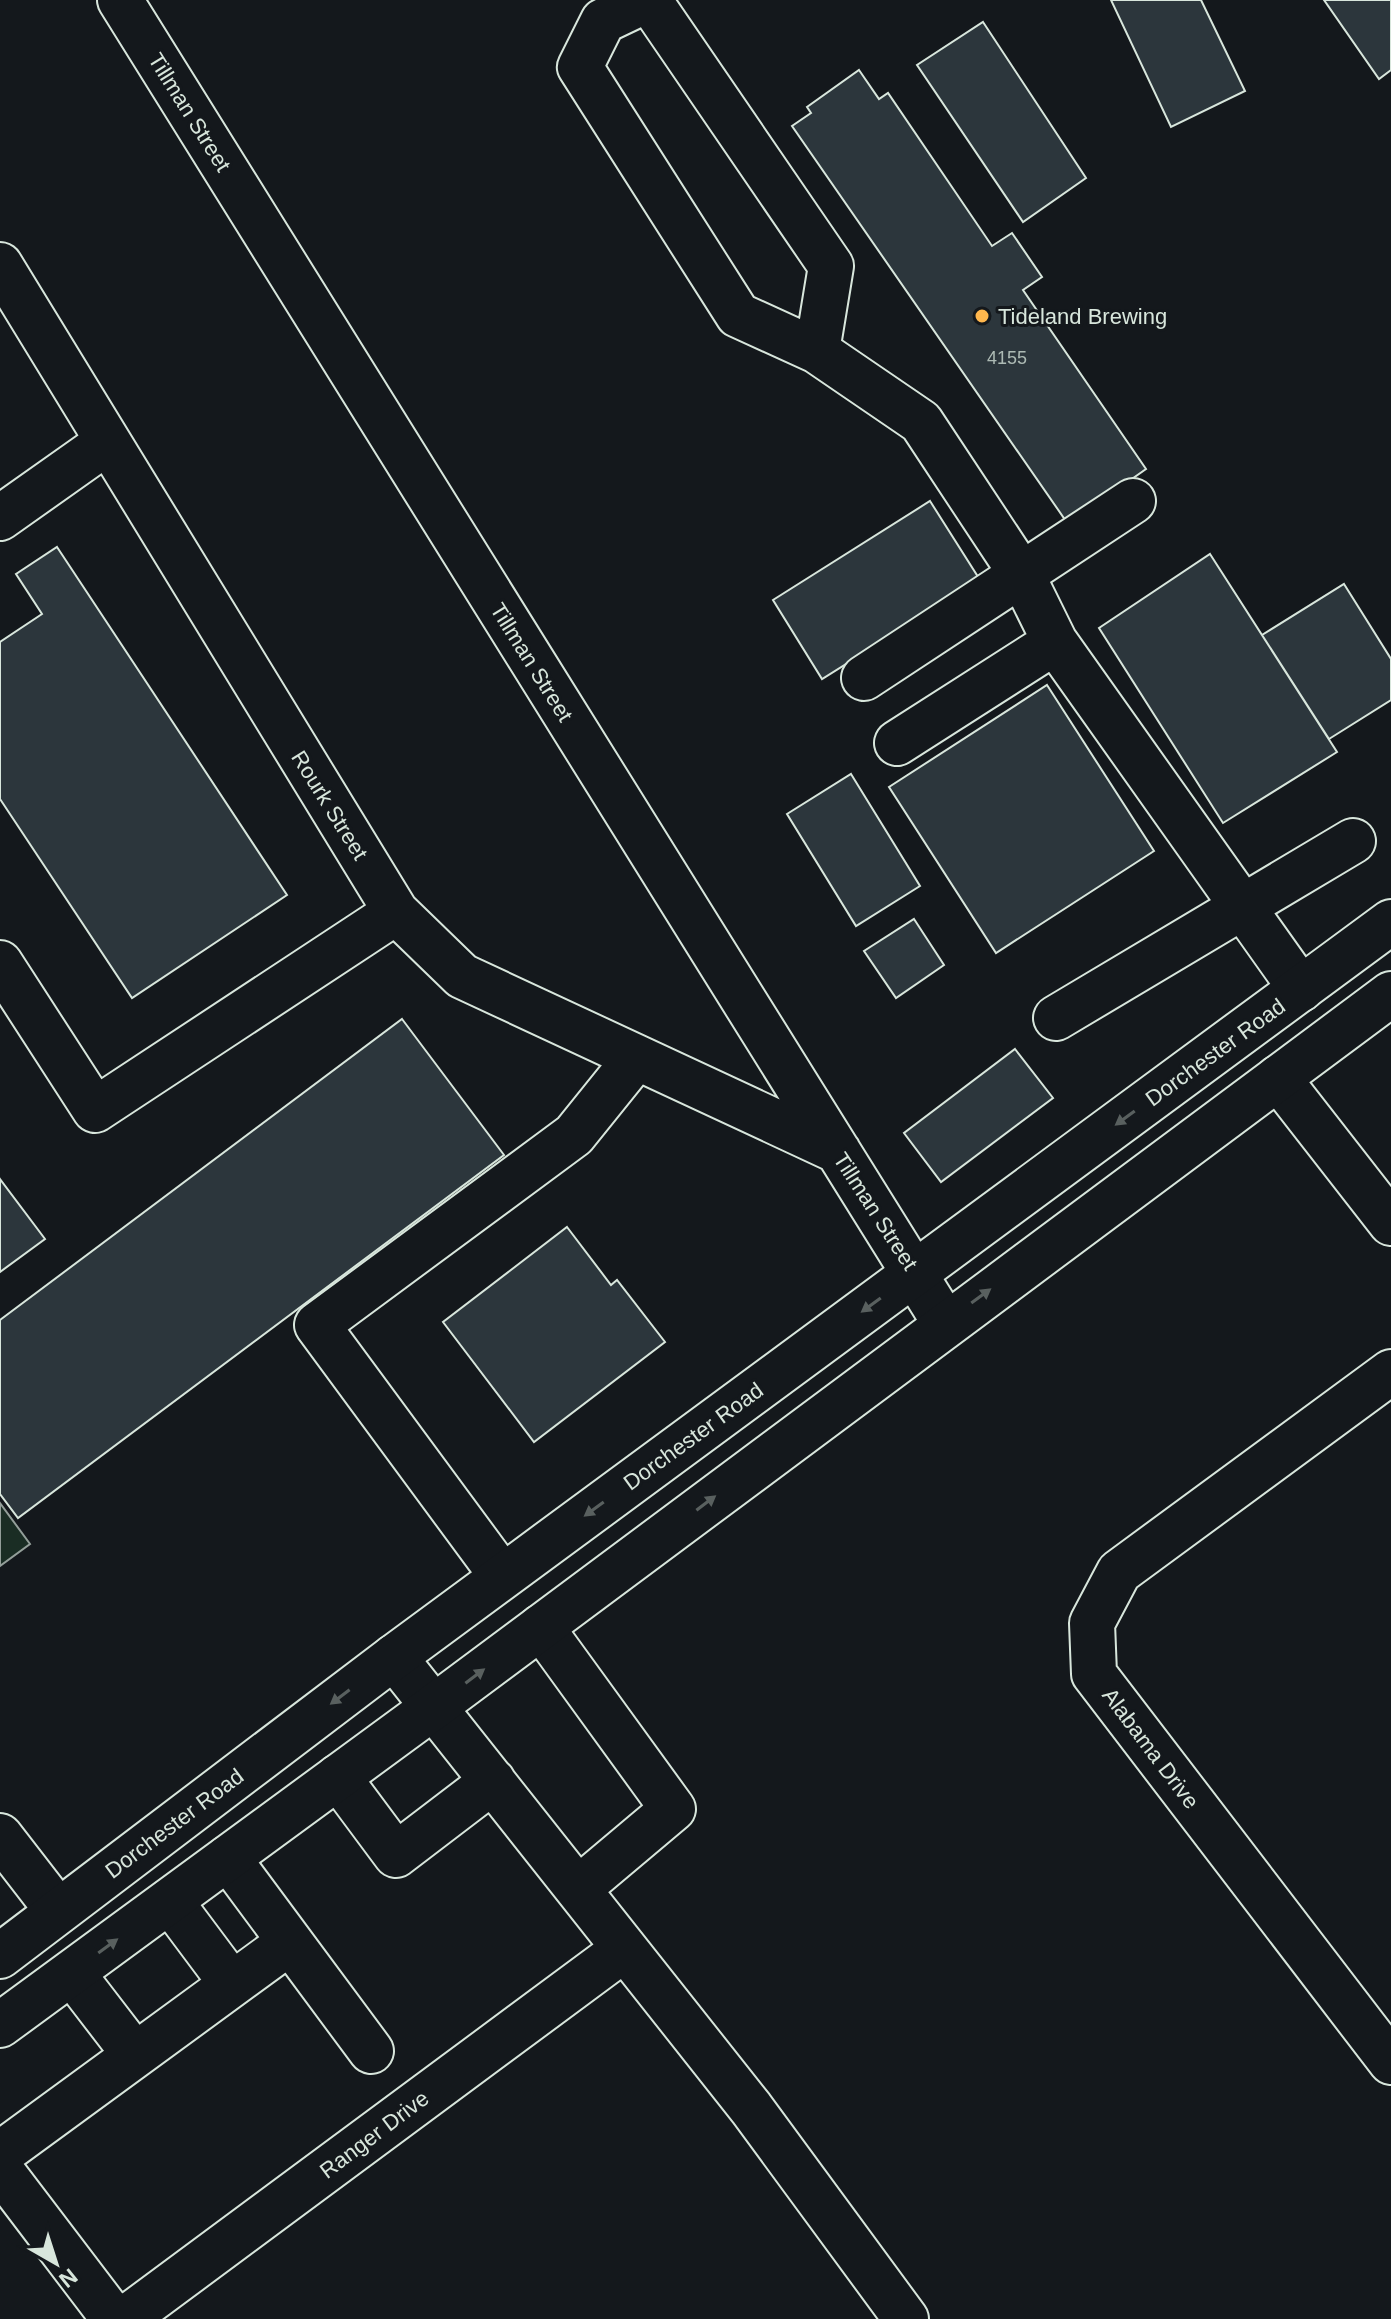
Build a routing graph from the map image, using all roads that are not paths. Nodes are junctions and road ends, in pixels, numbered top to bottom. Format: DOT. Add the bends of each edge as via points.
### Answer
graph roads {
  1 [pos="120,0"];
  2 [pos="648,0"];
  3 [pos="0,265"];
  4 [pos="817,351"];
  5 [pos="106,443"];
  6 [pos="1133,501"];
  7 [pos="0,518"];
  8 [pos="1022,575"];
  9 [pos="1055,642"];
  10 [pos="864,678"];
  11 [pos="897,743"];
  12 [pos="1353,841"];
  13 [pos="1243,907"];
  14 [pos="396,912"];
  15 [pos="1391,922"];
  16 [pos="0,963"];
  17 [pos="1301,989"];
  18 [pos="1391,994"];
  19 [pos="1056,1018"];
  20 [pos="636,1058"];
  21 [pos="1278,1078"];
  22 [pos="838,1151"];
  23 [pos="1391,1223"];
  24 [pos="915,1272"];
  25 [pos="945,1323"];
  26 [pos="1391,1372"];
  27 [pos="502,1576"];
  28 [pos="541,1627"];
  29 [pos="394,1657"];
  30 [pos="435,1706"];
  31 [pos="338,1777"];
  32 [pos="493,1781"];
  33 [pos="0,1836"];
  34 [pos="228,1858"];
  35 [pos="578,1889"];
  36 [pos="170,1901"];
  37 [pos="58,1911"];
  38 [pos="290,1942"];
  39 [pos="623,1950"];
  40 [pos="0,1956"];
  41 [pos="72,1973"];
  42 [pos="232,1984"];
  43 [pos="0,2025"];
  44 [pos="371,2051"];
  45 [pos="135,2055"];
  46 [pos="1391,2062"];
  47 [pos="0,2154"];
  48 [pos="0,2169"];
  49 [pos="114,2319"];
  50 [pos="125,2319"];
  51 [pos="906,2319"];
  1 -- 22 [label="street, Tillman Street"];
  2 -- 4 [label="street" via="831,266"];
  2 -- 4 [label="street" via="603,21 580,67 738,315"];
  3 -- 5 [label="street, Rourk Street"];
  4 -- 8 [label="street" via="921,422"];
  5 -- 7 [label="street"];
  5 -- 14 [label="street, Rourk Street"];
  6 -- 8 [label="street"];
  8 -- 9 [label="street"];
  8 -- 10 [label="street"];
  9 -- 11 [label="street"];
  9 -- 13 [label="street"];
  12 -- 13 [label="street"];
  13 -- 17 [label="street"];
  13 -- 19 [label="street"];
  14 -- 16 [label="street" via="95,1110"];
  14 -- 20 [label="street, Rourk Street" via="462,976"];
  15 -- 17 [label="street, Dorchester Road"];
  17 -- 24 [label="street, Dorchester Road, one-way"];
  18 -- 21 [label="street"];
  20 -- 22 [label="street, Rourk Street"];
  20 -- 27 [label="street" via="574,1135 317,1325"];
  21 -- 23 [label="street"];
  25 -- 21 [label="street, one-way"];
  22 -- 24 [label="street, Tillman Street"];
  24 -- 25 [label="street, Tillman Street"];
  24 -- 27 [label="street, Dorchester Road, one-way"];
  28 -- 25 [label="street, one-way"];
  26 -- 46 [label="street, Alabama Drive" via="1119,1572 1092,1623 1094,1674"];
  27 -- 29 [label="street, Dorchester Road"];
  30 -- 28 [label="street, one-way"];
  28 -- 35 [label="street" via="673,1809"];
  29 -- 30 [label="street"];
  29 -- 37 [label="street, Dorchester Road, one-way"];
  30 -- 31 [label="street"];
  30 -- 32 [label="street"];
  31 -- 32 [label="street" via="396,1855"];
  31 -- 34 [label="street"];
  32 -- 35 [label="street"];
  33 -- 37 [label="street"];
  34 -- 36 [label="street"];
  34 -- 38 [label="street"];
  35 -- 39 [label="street"];
  41 -- 36 [label="street, one-way"];
  36 -- 42 [label="street"];
  37 -- 40 [label="street, Dorchester Road"];
  38 -- 42 [label="street"];
  38 -- 44 [label="street"];
  39 -- 50 [label="street, Ranger Drive"];
  39 -- 51 [label="street" via="751,2108"];
  41 -- 43 [label="street"];
  41 -- 45 [label="street"];
  42 -- 45 [label="street"];
  45 -- 47 [label="street"];
  48 -- 49 [label="street"];
}
